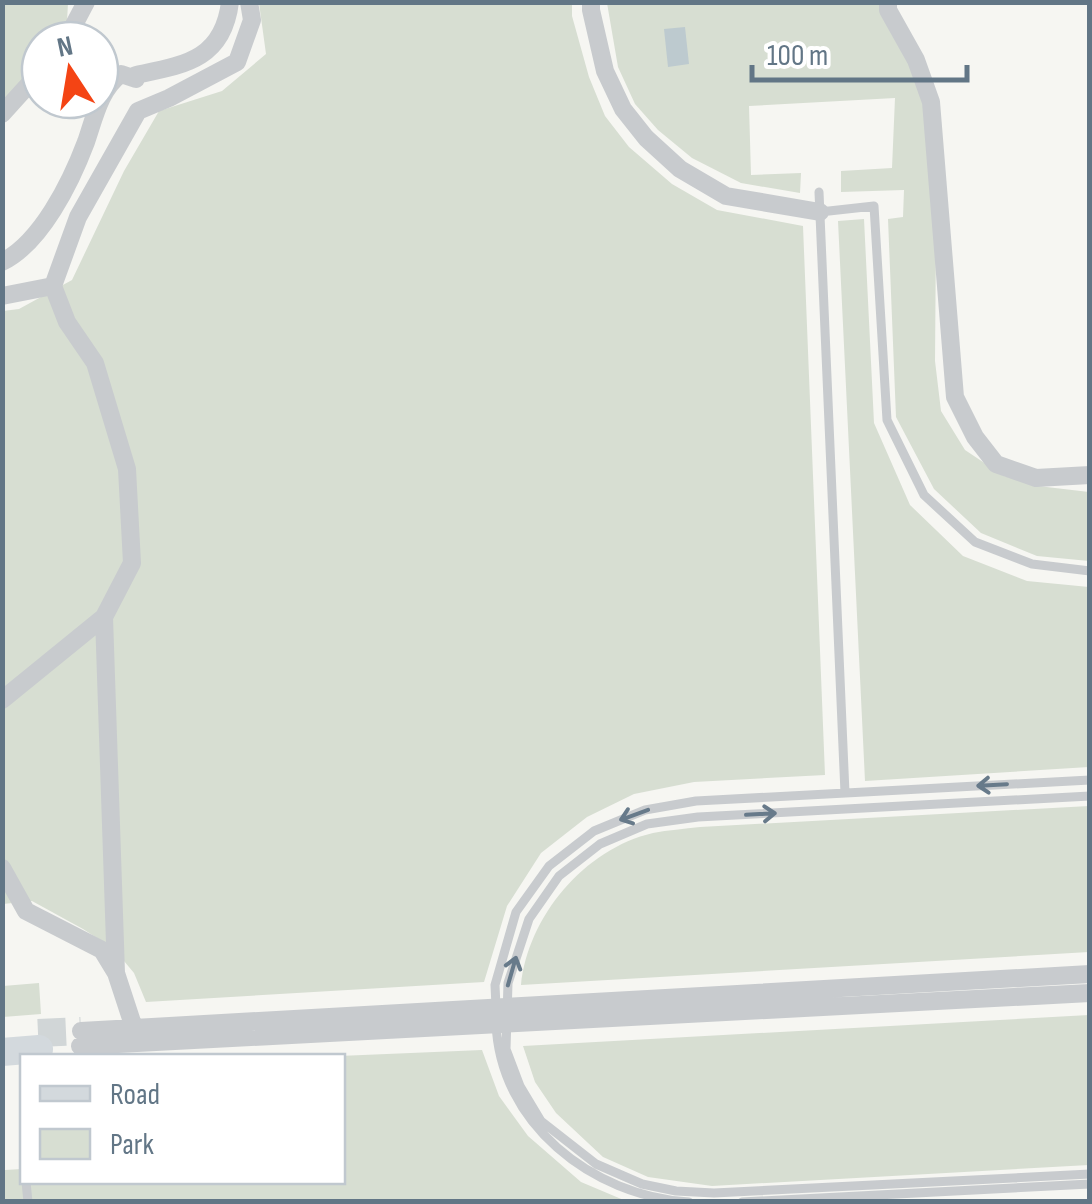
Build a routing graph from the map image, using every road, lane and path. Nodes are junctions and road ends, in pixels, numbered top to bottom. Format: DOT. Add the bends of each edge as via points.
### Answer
graph roads {
  1 [pos="230,2"];
  2 [pos="249,2"];
  3 [pos="591,2"];
  4 [pos="888,2"];
  5 [pos="20,94"];
  6 [pos="2,114"];
  7 [pos="819,192"];
  8 [pos="820,212"];
  9 [pos="2,262"];
  10 [pos="53,286"];
  11 [pos="2,296"];
  12 [pos="1090,475"];
  13 [pos="1090,572"];
  14 [pos="104,617"];
  15 [pos="2,700"];
  16 [pos="1090,780"];
  17 [pos="845,794"];
  18 [pos="1090,796"];
  19 [pos="2,868"];
  20 [pos="116,973"];
  21 [pos="1090,974"];
  22 [pos="1090,993"];
  23 [pos="502,1014"];
  24 [pos="2,1035"];
  25 [pos="80,1038"];
  26 [pos="136,1042"];
  27 [pos="2,1052"];
  28 [pos="1090,1174"];
  29 [pos="1090,1184"];
  30 [pos="689,1202"];
  31 [pos="742,1202"];
  1 -- 9 [label="street" via="223,29 204,54 136,80 120,74 114,79 46,220"];
  2 -- 10 [label="street" via="252,20 237,62 138,111 78,217"];
  3 -- 8 [label="street" via="605,71 646,138 680,169 726,196"];
  4 -- 12 [label="street" via="931,102 955,397 996,464 1036,478"];
  5 -- 6 [label="street"];
  7 -- 8 [label="lane"];
  8 -- 13 [label="lane" via="874,206 888,420 924,494 975,542 1032,564"];
  8 -- 17 [label="lane"];
  10 -- 11 [label="street"];
  10 -- 14 [label="street" via="95,363 127,469 132,563"];
  14 -- 15 [label="street"];
  14 -- 20 [label="street"];
  16 -- 17 [label="lane, one-way"];
  17 -- 23 [label="lane, one-way" via="696,801 644,810 594,831 549,866 516,912 495,985"];
  23 -- 18 [label="lane, one-way" via="529,918 558,876 600,844 647,824"];
  19 -- 20 [label="street" via="26,910 102,950"];
  20 -- 26 [label="street"];
  21 -- 23 [label="street"];
  22 -- 23 [label="street"];
  23 -- 26 [label="street"];
  23 -- 28 [label="lane" via="506,1050 542,1121 596,1164 642,1184 714,1193"];
  23 -- 30 [label="lane" via="497,1050 536,1128 588,1172 636,1193"];
  24 -- 27 [label="main road" via="38,1041"];
  25 -- 26 [label="street"];
  29 -- 31 [label="lane"];
}
